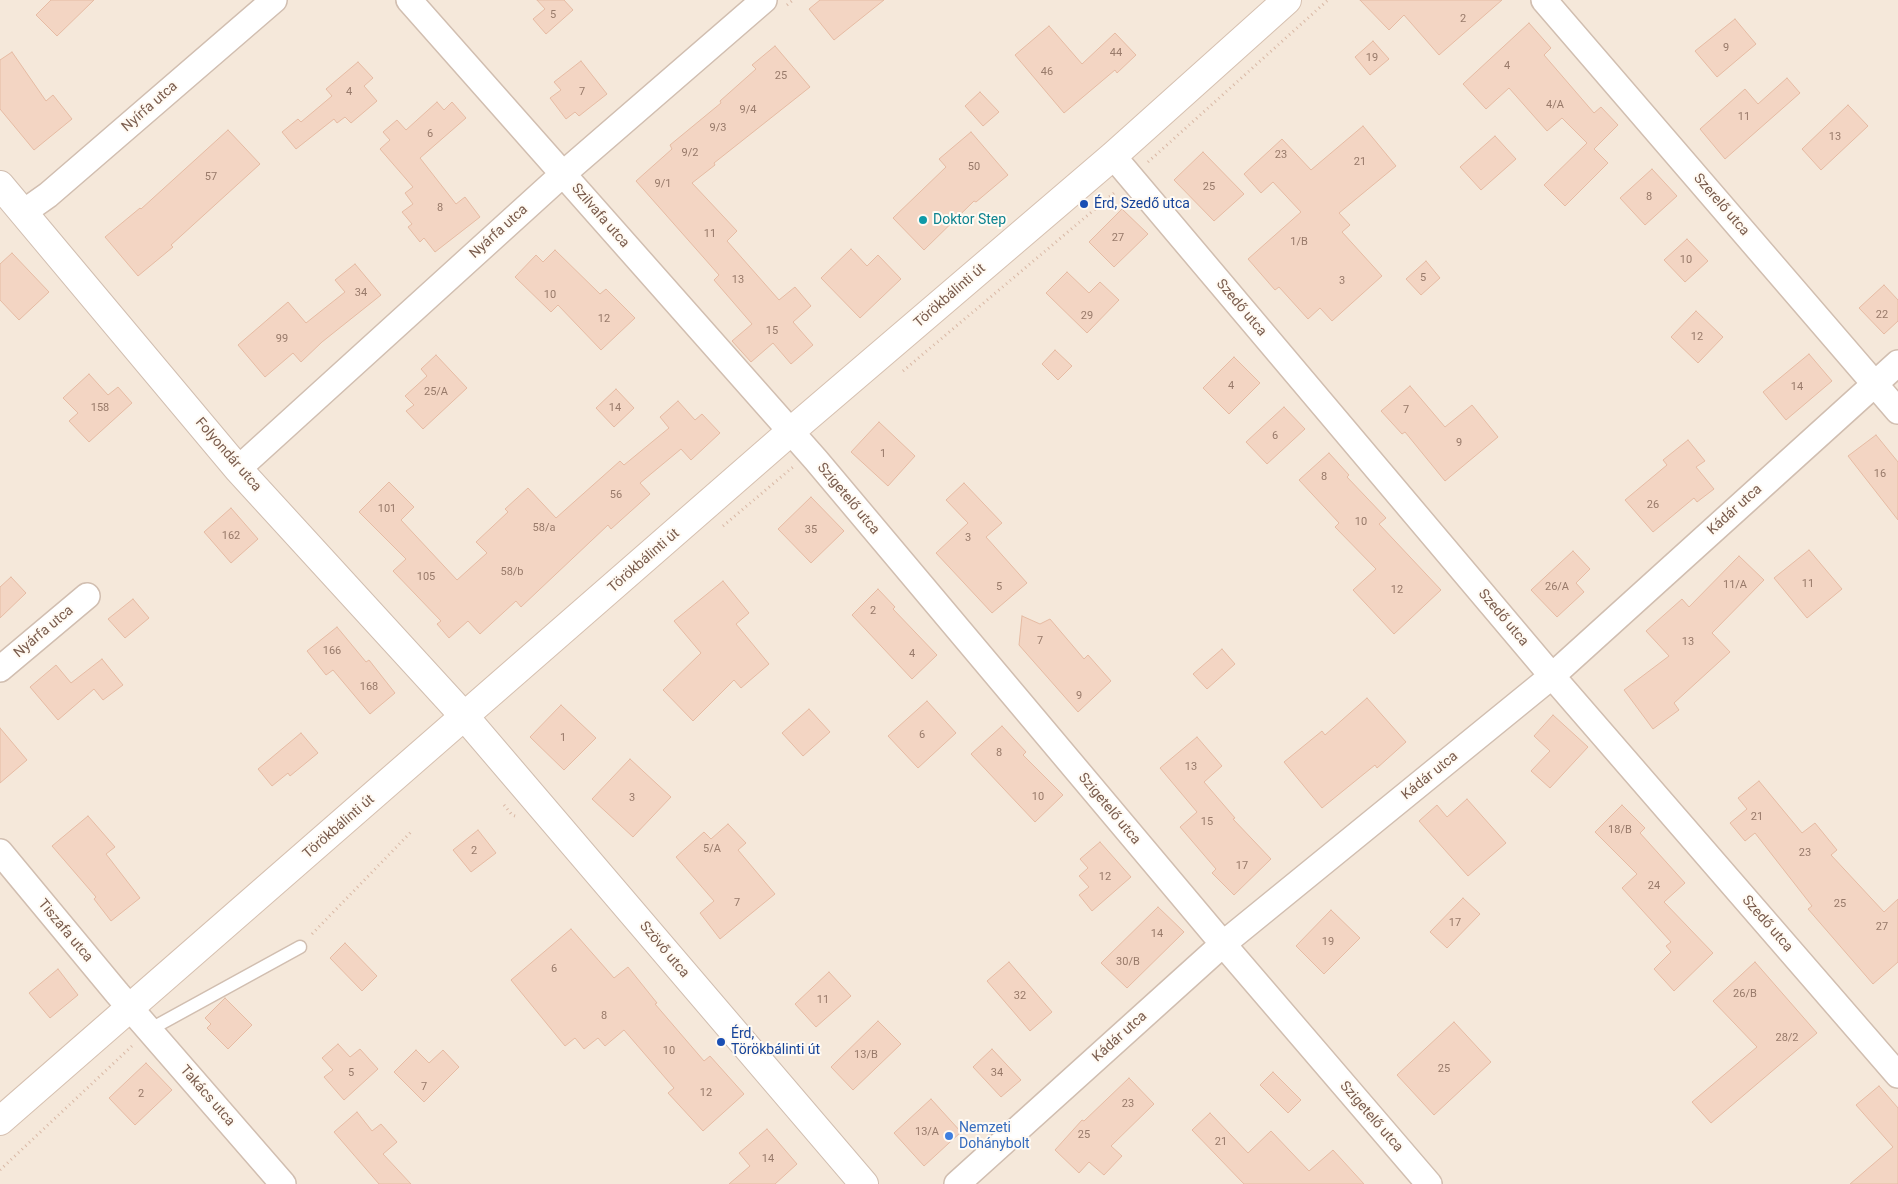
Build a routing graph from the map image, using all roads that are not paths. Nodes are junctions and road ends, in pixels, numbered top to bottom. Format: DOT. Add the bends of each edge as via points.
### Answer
graph roads {
  1 [pos="274,0"];
  2 [pos="409,0"];
  3 [pos="764,0"];
  4 [pos="1287,0"];
  5 [pos="1544,0"];
  6 [pos="1113,156"];
  7 [pos="563,174"];
  8 [pos="0,185"];
  9 [pos="24,212"];
  10 [pos="1898,363"];
  11 [pos="1875,383"];
  12 [pos="1898,411"];
  13 [pos="790,432"];
  14 [pos="238,469"];
  15 [pos="88,596"];
  16 [pos="0,669"];
  17 [pos="1552,676"];
  18 [pos="465,717"];
  19 [pos="0,852"];
  20 [pos="1223,944"];
  21 [pos="300,947"];
  22 [pos="131,1009"];
  23 [pos="149,1030"];
  24 [pos="1898,1075"];
  25 [pos="0,1121"];
  26 [pos="283,1184"];
  27 [pos="864,1184"];
  28 [pos="957,1184"];
  29 [pos="1429,1184"];
  1 -- 9 [label="street, Nyírfa utca" via="55,189"];
  2 -- 7 [label="street, Szilvafa utca"];
  3 -- 7 [label="street, Nyárfa utca"];
  4 -- 6 [label="main road, Törökbálinti út"];
  5 -- 11 [label="street, Szerelő utca"];
  6 -- 13 [label="main road, Törökbálinti út"];
  6 -- 17 [label="street, Szedő utca"];
  7 -- 13 [label="street, Szilvafa utca"];
  7 -- 14 [label="street, Nyárfa utca"];
  8 -- 9 [label="main road, Folyondár utca"];
  9 -- 14 [label="main road, Folyondár utca"];
  10 -- 11 [label="street, Kádár utca"];
  11 -- 12 [label="street, Szerelő utca"];
  11 -- 17 [label="street, Kádár utca"];
  13 -- 18 [label="main road, Törökbálinti út"];
  13 -- 20 [label="street, Szigetelő utca"];
  14 -- 18 [label="main road, Folyondár utca"];
  15 -- 16 [label="street, Nyárfa utca"];
  17 -- 20 [label="street, Kádár utca"];
  17 -- 24 [label="street, Szedő utca"];
  18 -- 22 [label="main road, Törökbálinti út"];
  18 -- 27 [label="main road, Szövő utca"];
  19 -- 22 [label="street, Tiszafa utca"];
  20 -- 28 [label="street, Kádár utca"];
  20 -- 29 [label="street, Szigetelő utca"];
  21 -- 23 [label="lane"];
  22 -- 23 [label="street, Takács utca"];
  22 -- 25 [label="main road, Törökbálinti út"];
  23 -- 26 [label="street, Takács utca"];
}
